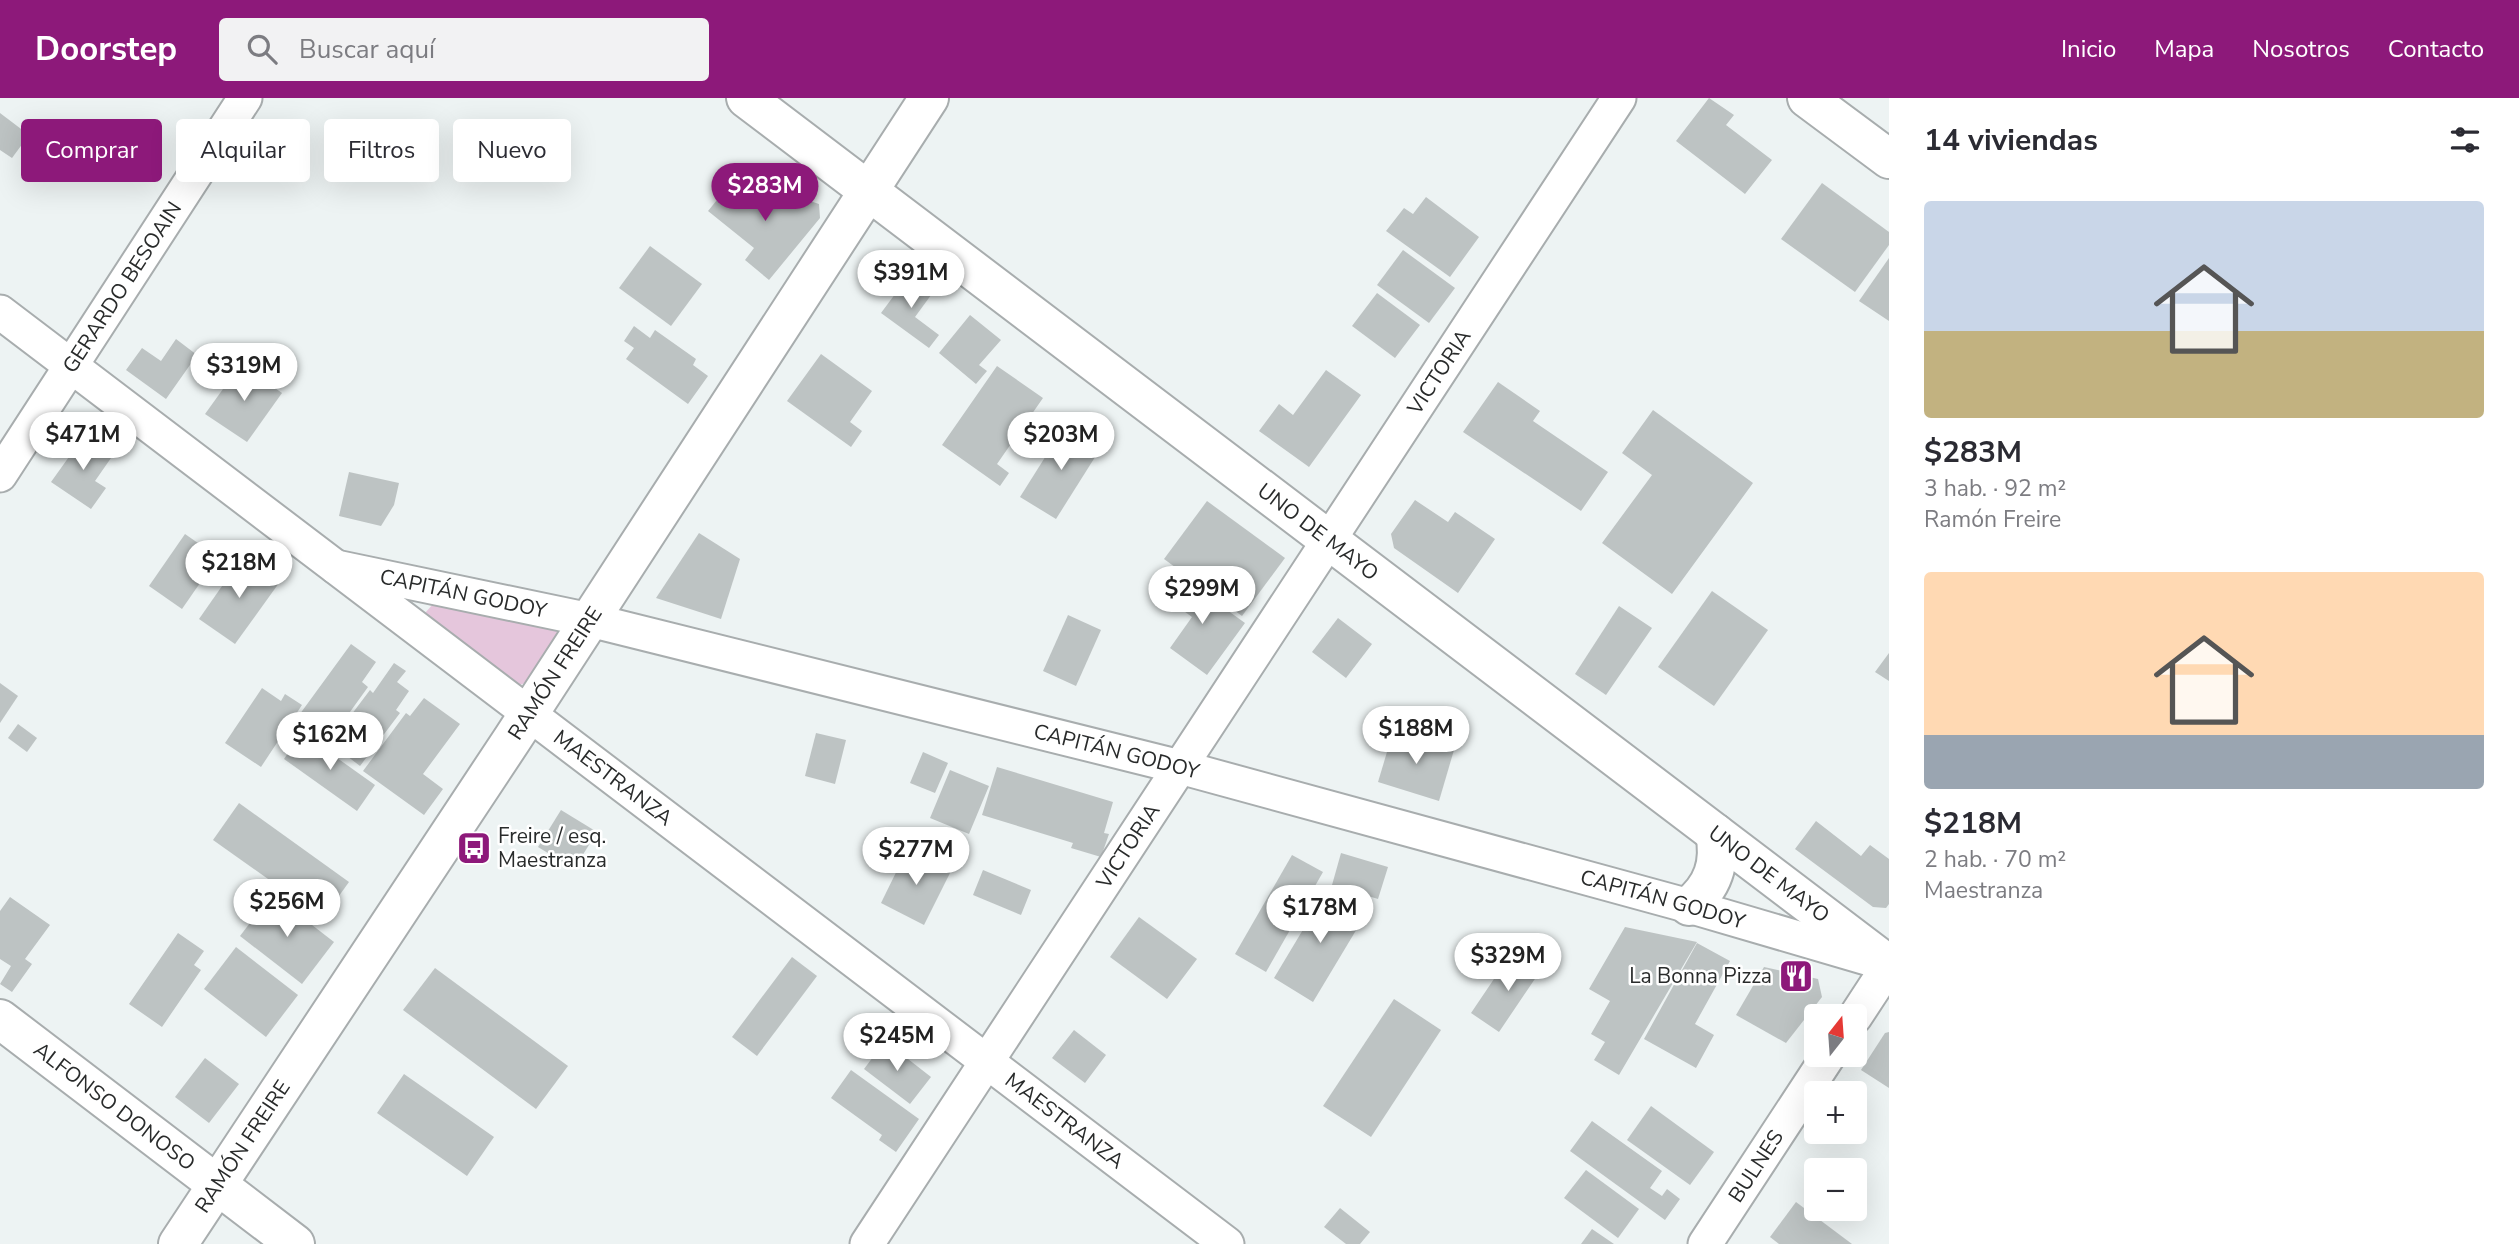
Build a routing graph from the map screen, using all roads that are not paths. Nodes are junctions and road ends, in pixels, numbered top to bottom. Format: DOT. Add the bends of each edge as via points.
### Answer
graph roads {
  1 [pos="245,98"];
  2 [pos="746,98"];
  3 [pos="929,98"];
  4 [pos="1619,98"];
  5 [pos="1807,98"];
  6 [pos="1889,159"];
  7 [pos="868,191"];
  8 [pos="0,312"];
  9 [pos="70,367"];
  10 [pos="0,475"];
  11 [pos="1329,540"];
  12 [pos="336,567"];
  13 [pos="590,620"];
  14 [pos="529,714"];
  15 [pos="1180,767"];
  16 [pos="1715,834"];
  17 [pos="1689,906"];
  18 [pos="1889,965"];
  19 [pos="1864,1004"];
  20 [pos="0,1019"];
  21 [pos="986,1062"];
  22 [pos="1820,1068"];
  23 [pos="217,1185"];
  24 [pos="178,1244"];
  25 [pos="295,1244"];
  26 [pos="867,1244"];
  27 [pos="1227,1244"];
  28 [pos="1705,1244"];
  1 -- 9 [label="street, GERARDO BESOAIN"];
  2 -- 7 [label="street, UNO DE MAYO"];
  3 -- 7 [label="street, RAMÓN FREIRE"];
  4 -- 11 [label="street, VICTORIA"];
  5 -- 6 [label="street"];
  7 -- 11 [label="street, UNO DE MAYO"];
  7 -- 13 [label="street, RAMÓN FREIRE"];
  8 -- 9 [label="street, MAESTRANZA"];
  9 -- 10 [label="street, GERARDO BESOAIN"];
  9 -- 12 [label="street, MAESTRANZA"];
  11 -- 15 [label="street, VICTORIA"];
  11 -- 16 [label="street, UNO DE MAYO"];
  12 -- 13 [label="street, CAPITÁN GODOY"];
  12 -- 14 [label="street, MAESTRANZA"];
  13 -- 14 [label="street, RAMÓN FREIRE"];
  13 -- 15 [label="street, CAPITÁN GODOY"];
  14 -- 21 [label="street, MAESTRANZA"];
  14 -- 23 [label="street, RAMÓN FREIRE"];
  15 -- 17 [label="street, CAPITÁN GODOY"];
  15 -- 21 [label="street, VICTORIA"];
  16 -- 17 [label="street" via="1714,875"];
  16 -- 18 [label="street, UNO DE MAYO"];
  17 -- 18 [label="street, CAPITÁN GODOY"];
  18 -- 19 [label="street"];
  20 -- 23 [label="street, ALFONSO DONOSO"];
  21 -- 26 [label="street, VICTORIA"];
  21 -- 27 [label="street, MAESTRANZA"];
  22 -- 28 [label="street, BULNES"];
  23 -- 24 [label="street, RAMÓN FREIRE"];
  23 -- 25 [label="street, ALFONSO DONOSO"];
}
